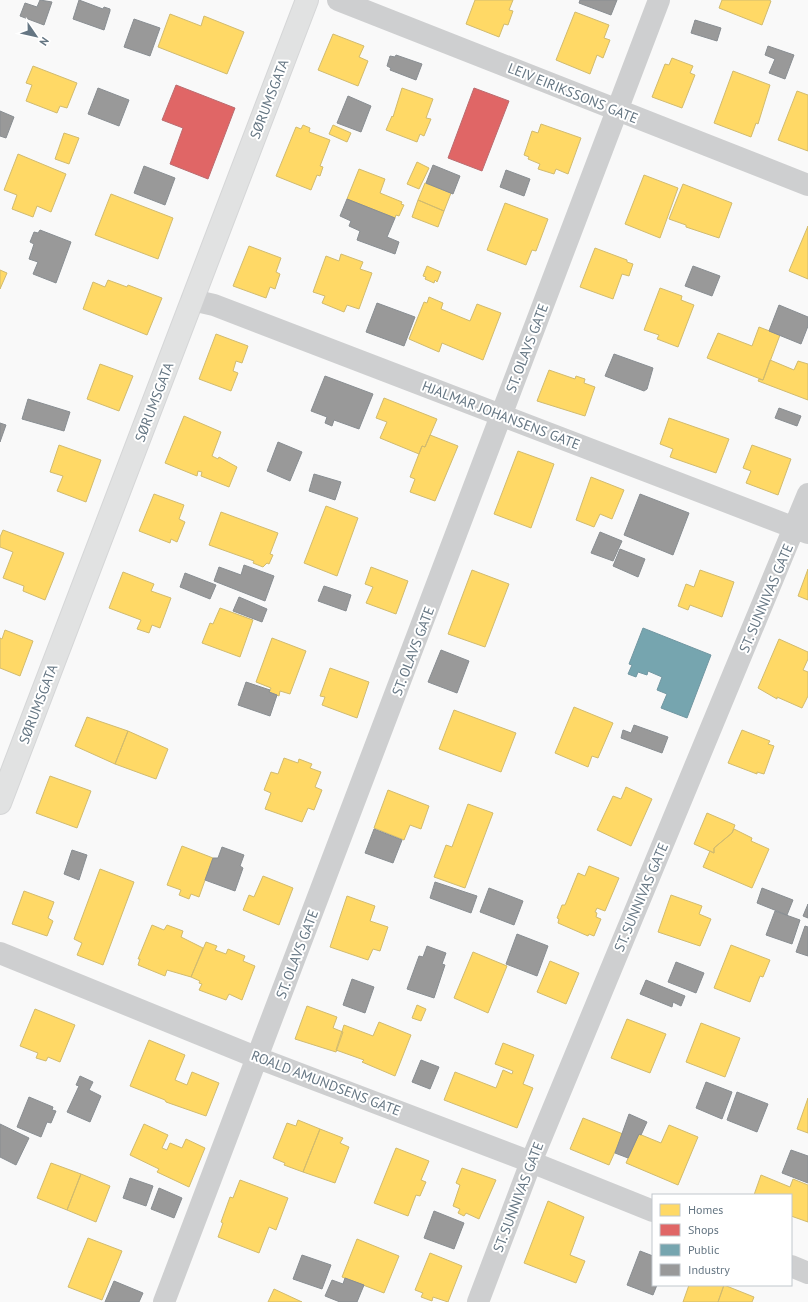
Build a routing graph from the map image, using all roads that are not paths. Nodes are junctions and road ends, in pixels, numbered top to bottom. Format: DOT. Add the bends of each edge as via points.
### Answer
graph roads {
  1 [pos="307,0"];
  2 [pos="338,0"];
  3 [pos="659,0"];
  4 [pos="617,110"];
  5 [pos="808,185"];
  6 [pos="192,300"];
  7 [pos="502,416"];
  8 [pos="808,494"];
  9 [pos="801,531"];
  10 [pos="0,803"];
  11 [pos="0,953"];
  12 [pos="258,1058"];
  13 [pos="531,1162"];
  14 [pos="652,1211"];
  15 [pos="792,1266"];
  16 [pos="808,1273"];
  17 [pos="164,1302"];
  18 [pos="478,1302"];
  1 -- 6 [label="main road, SØRUMSGATA"];
  2 -- 4 [label="street, LEIV EIRIKSSONS GATE"];
  3 -- 4 [label="street, ST. OLAVS GATE"];
  4 -- 5 [label="street, LEIV EIRIKSSONS GATE"];
  4 -- 7 [label="street, ST. OLAVS GATE"];
  6 -- 7 [label="street, HJALMAR JOHANSENS GATE" via="214,305"];
  6 -- 10 [label="main road, SØRUMSGATA"];
  7 -- 9 [label="street, HJALMAR JOHANSENS GATE"];
  7 -- 12 [label="street, ST. OLAVS GATE"];
  8 -- 9 [label="street, ST. SUNNIVAS GATE"];
  9 -- 13 [label="street, ST. SUNNIVAS GATE"];
  11 -- 12 [label="street, ROALD AMUNDSENS GATE"];
  12 -- 13 [label="street, ROALD AMUNDSENS GATE"];
  12 -- 17 [label="street, ST. OLAVS GATE"];
  13 -- 14 [label="street, ROALD AMUNDSENS GATE"];
  13 -- 18 [label="street, ST. SUNNIVAS GATE"];
  15 -- 16 [label="street"];
}
